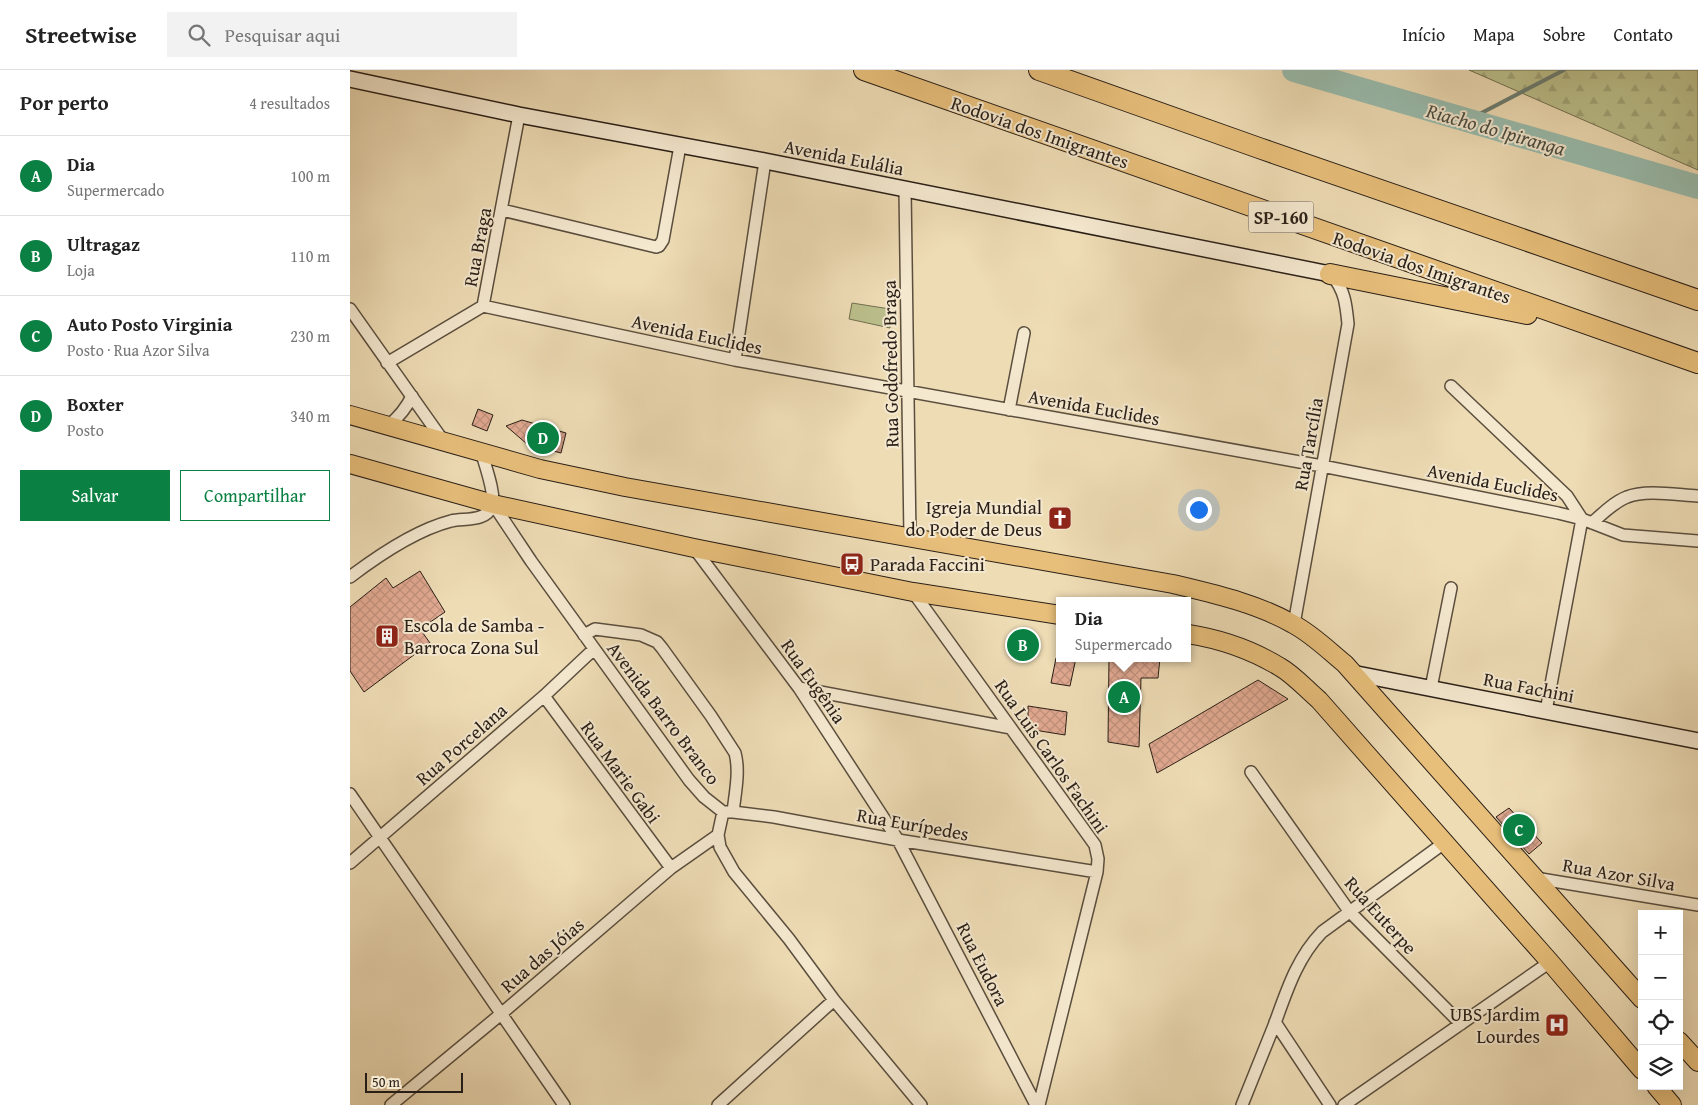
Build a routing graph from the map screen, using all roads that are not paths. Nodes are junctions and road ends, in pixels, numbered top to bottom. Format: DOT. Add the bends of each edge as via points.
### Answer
graph roads {
  1 [pos="864,70"];
  2 [pos="1039,70"];
  3 [pos="350,79"];
  4 [pos="519,115"];
  5 [pos="680,146"];
  6 [pos="765,161"];
  7 [pos="905,190"];
  8 [pos="502,210"];
  9 [pos="1330,274"];
  10 [pos="1698,300"];
  11 [pos="484,306"];
  12 [pos="350,309"];
  13 [pos="1604,330"];
  14 [pos="1024,333"];
  15 [pos="735,360"];
  16 [pos="387,363"];
  17 [pos="1698,363"];
  18 [pos="1451,386"];
  19 [pos="907,392"];
  20 [pos="412,396"];
  21 [pos="1009,410"];
  22 [pos="350,415"];
  23 [pos="388,426"];
  24 [pos="444,442"];
  25 [pos="482,454"];
  26 [pos="350,464"];
  27 [pos="1322,466"];
  28 [pos="1698,496"];
  29 [pos="494,504"];
  30 [pos="1587,521"];
  31 [pos="910,538"];
  32 [pos="1698,541"];
  33 [pos="694,548"];
  34 [pos="350,577"];
  35 [pos="1451,588"];
  36 [pos="912,592"];
  37 [pos="1056,614"];
  38 [pos="1294,624"];
  39 [pos="1191,634"];
  40 [pos="584,635"];
  41 [pos="594,649"];
  42 [pos="1352,672"];
  43 [pos="799,688"];
  44 [pos="1431,688"];
  45 [pos="544,696"];
  46 [pos="1546,711"];
  47 [pos="1011,728"];
  48 [pos="1698,741"];
  49 [pos="1251,772"];
  50 [pos="350,794"];
  51 [pos="728,812"];
  52 [pos="718,835"];
  53 [pos="380,838"];
  54 [pos="898,840"];
  55 [pos="1444,843"];
  56 [pos="350,863"];
  57 [pos="671,868"];
  58 [pos="1098,872"];
  59 [pos="1533,877"];
  60 [pos="1698,905"];
  61 [pos="1349,911"];
  62 [pos="1550,962"];
  63 [pos="1638,995"];
  64 [pos="834,1000"];
  65 [pos="501,1014"];
  66 [pos="1275,1022"];
  67 [pos="1460,1024"];
  68 [pos="1683,1045"];
  69 [pos="1698,1062"];
  70 [pos="1638,1065"];
  71 [pos="1659,1090"];
  72 [pos="391,1105"];
  73 [pos="564,1105"];
  74 [pos="718,1105"];
  75 [pos="921,1105"];
  76 [pos="1038,1105"];
  77 [pos="1242,1105"];
  78 [pos="1330,1105"];
  79 [pos="1344,1105"];
  80 [pos="1672,1105"];
  1 -- 13 [label="highway, Rodovia dos Imigrantes / SP-160"];
  2 -- 10 [label="highway"];
  3 -- 4 [label="street, Avenida Eulália"];
  4 -- 5 [label="street, Avenida Eulália"];
  4 -- 8 [label="street, Rua Braga"];
  5 -- 6 [label="street, Avenida Eulália"];
  5 -- 8 [label="street" via="663,240 659,246"];
  6 -- 7 [label="street, Avenida Eulália"];
  6 -- 15 [label="street"];
  7 -- 9 [label="street, Avenida Eulália"];
  7 -- 19 [label="street, Rua Godofredo Braga"];
  8 -- 11 [label="street, Rua Braga"];
  9 -- 13 [label="highway"];
  9 -- 27 [label="street, Rua Tarcília" via="1341,286 1348,324"];
  11 -- 15 [label="street, Avenida Euclides"];
  11 -- 16 [label="street, Rua Braga"];
  12 -- 16 [label="street"];
  13 -- 17 [label="highway, Rodovia dos Imigrantes / SP-160"];
  14 -- 21 [label="street"];
  15 -- 19 [label="street, Avenida Euclides"];
  16 -- 20 [label="street"];
  18 -- 30 [label="street" via="1567,496"];
  19 -- 21 [label="street, Avenida Euclides"];
  19 -- 31 [label="street, Rua Godofredo Braga"];
  20 -- 23 [label="street" via="407,407"];
  20 -- 24 [label="street"];
  21 -- 27 [label="street, Avenida Euclides"];
  22 -- 23 [label="main road"];
  23 -- 24 [label="main road"];
  24 -- 25 [label="main road"];
  25 -- 29 [label="street"];
  25 -- 31 [label="main road" via="625,487"];
  26 -- 29 [label="main road"];
  27 -- 30 [label="street, Avenida Euclides"];
  27 -- 38 [label="street, Rua Tarcília"];
  28 -- 30 [label="street" via="1640,493 1626,497"];
  29 -- 33 [label="main road"];
  29 -- 34 [label="street" via="485,516 451,521 400,544"];
  29 -- 40 [label="street, Avenida Barro Branco"];
  30 -- 32 [label="street, Avenida Euclides" via="1623,535"];
  30 -- 46 [label="street"];
  31 -- 38 [label="main road" via="1173,584 1222,596"];
  33 -- 36 [label="main road"];
  33 -- 43 [label="street, Rua Eugênia"];
  35 -- 44 [label="street"];
  36 -- 37 [label="main road"];
  36 -- 47 [label="street, Rua Luis Carlos Fachini"];
  38 -- 42 [label="main road"];
  39 -- 55 [label="main road" via="1244,649 1281,668 1319,700"];
  40 -- 41 [label="street, Avenida Barro Branco"];
  40 -- 51 [label="street" via="596,629 641,635 662,648 735,754 737,769"];
  41 -- 45 [label="street, Rua Porcelana"];
  41 -- 51 [label="street, Avenida Barro Branco" via="689,780 704,798"];
  42 -- 44 [label="street, Rua Fachini"];
  42 -- 59 [label="main road"];
  43 -- 47 [label="street"];
  43 -- 54 [label="street, Rua Eugênia"];
  44 -- 46 [label="street, Rua Fachini"];
  45 -- 53 [label="street, Rua Porcelana"];
  45 -- 57 [label="street, Rua Marie Gabi"];
  46 -- 48 [label="street, Rua Fachini"];
  47 -- 58 [label="street, Rua Luis Carlos Fachini" via="1095,846"];
  49 -- 61 [label="street, Rua Euterpe"];
  50 -- 53 [label="street"];
  51 -- 52 [label="street"];
  51 -- 54 [label="street, Rua Eurípedes" via="774,817"];
  52 -- 57 [label="street, Rua das Jóias"];
  52 -- 64 [label="street" via="724,856 734,872"];
  53 -- 56 [label="street, Rua Porcelana"];
  53 -- 65 [label="street"];
  54 -- 58 [label="street, Rua Eurípedes"];
  54 -- 76 [label="street, Rua Eudora"];
  55 -- 61 [label="street"];
  55 -- 62 [label="main road"];
  57 -- 65 [label="street, Rua das Jóias"];
  58 -- 76 [label="street, Rua Luis Carlos Fachini"];
  59 -- 60 [label="street, Rua Azor Silva"];
  59 -- 63 [label="main road"];
  61 -- 66 [label="street" via="1322,932 1303,954"];
  61 -- 67 [label="street, Rua Euterpe"];
  62 -- 67 [label="street"];
  62 -- 70 [label="main road"];
  64 -- 74 [label="street"];
  64 -- 75 [label="street"];
  65 -- 72 [label="street, Rua das Jóias"];
  65 -- 73 [label="street"];
  66 -- 77 [label="street"];
  66 -- 78 [label="street"];
  67 -- 79 [label="street"];
  68 -- 69 [label="main road"];
  71 -- 80 [label="main road"];
}
